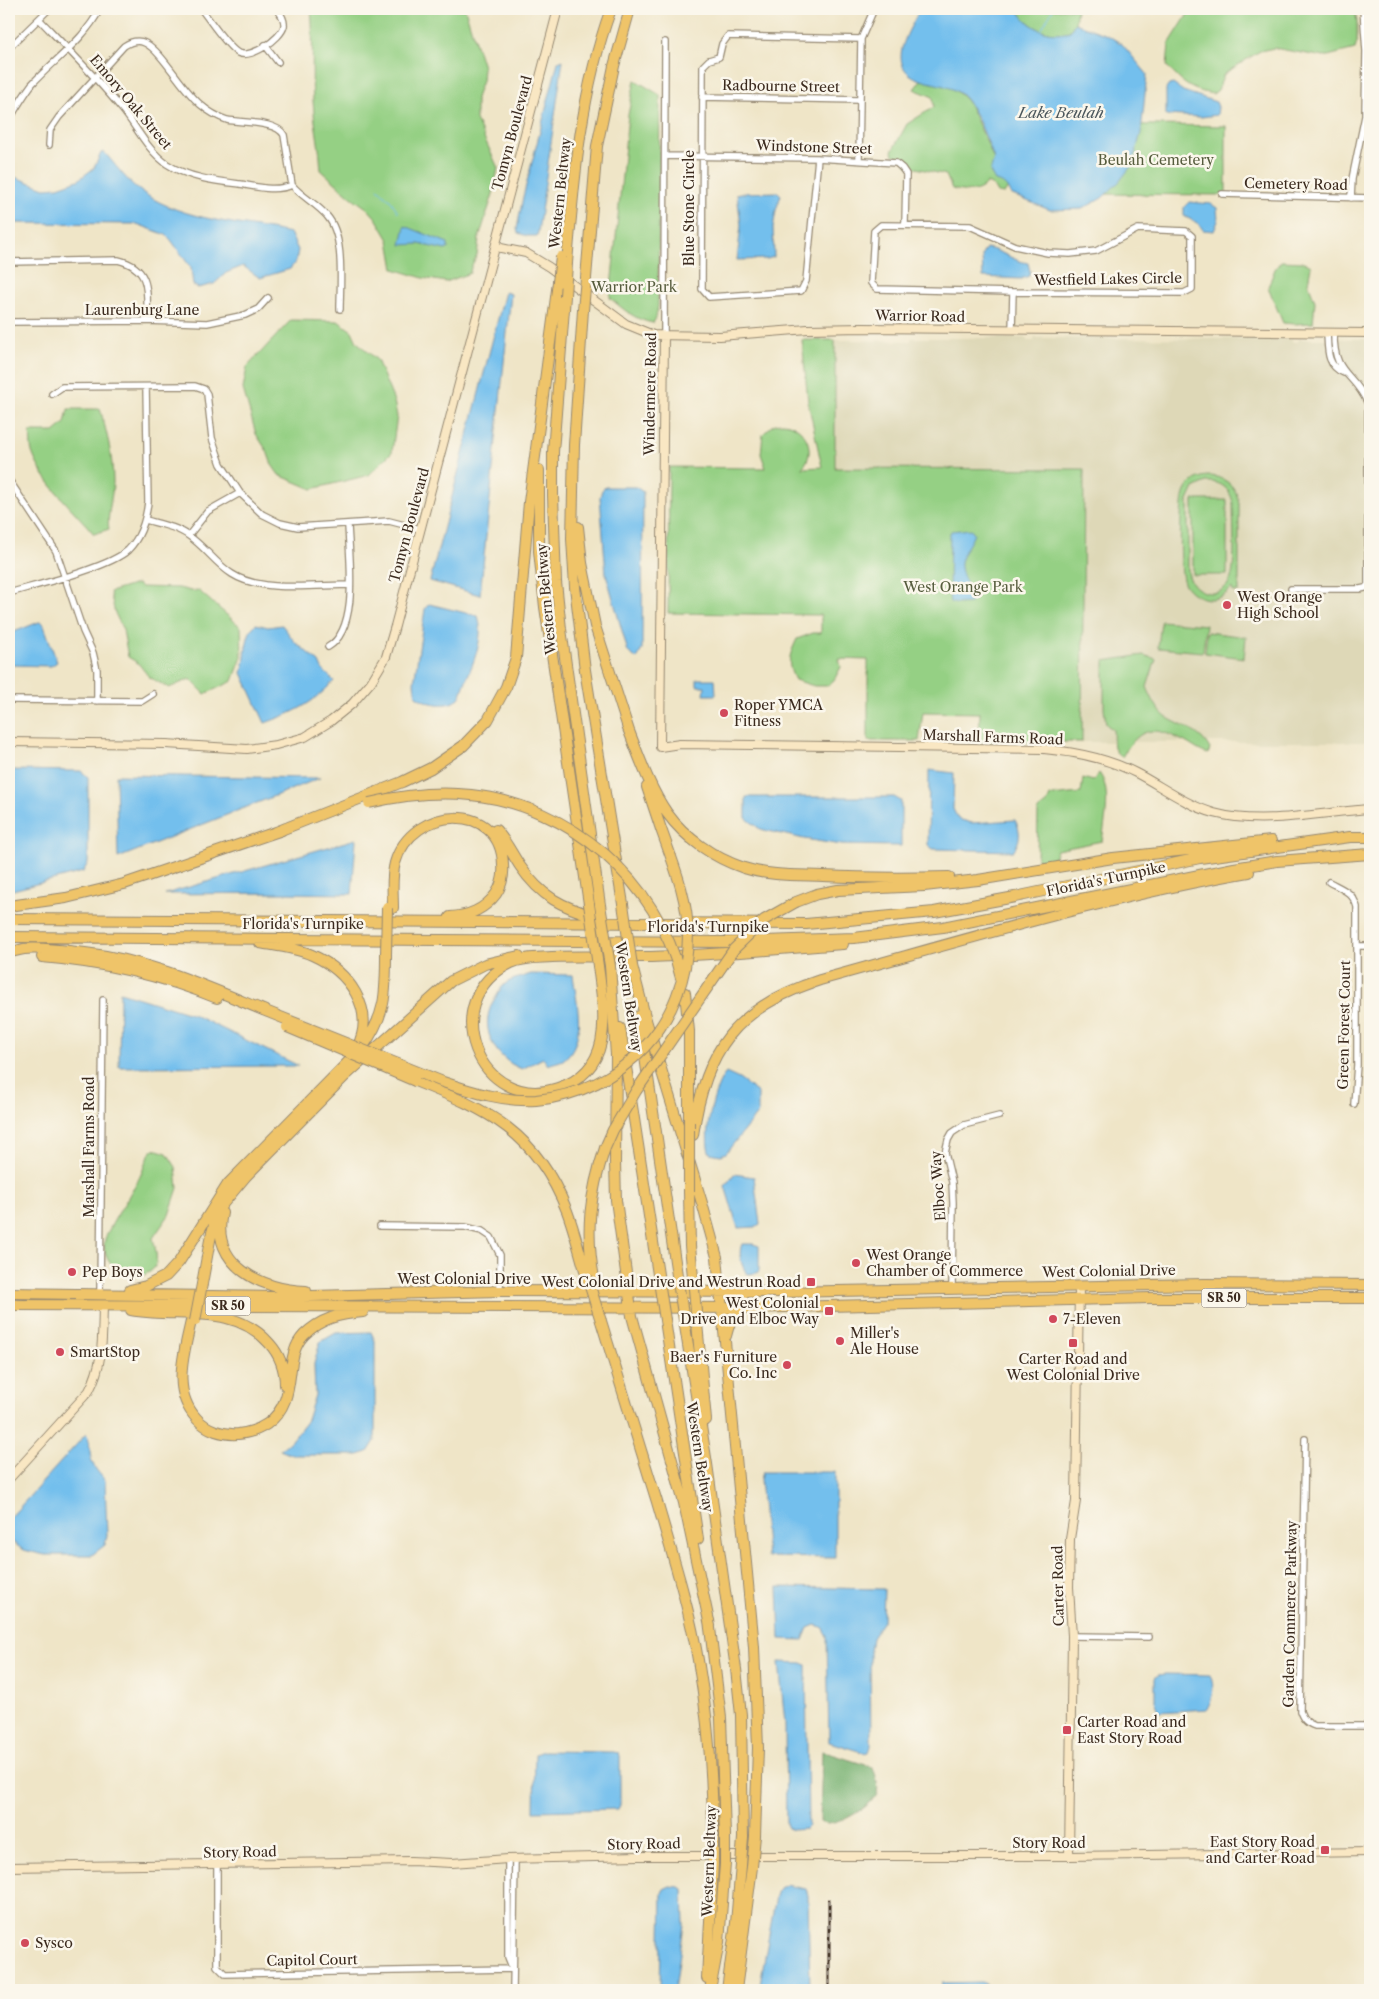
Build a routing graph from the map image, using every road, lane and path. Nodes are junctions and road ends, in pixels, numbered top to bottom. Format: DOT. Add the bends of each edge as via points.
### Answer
graph roads {
  1 [pos="49,9"];
  2 [pos="100,9"];
  3 [pos="201,9"];
  4 [pos="277,9"];
  5 [pos="558,9"];
  6 [pos="611,9"];
  7 [pos="630,9"];
  8 [pos="874,9"];
  9 [pos="1363,9"];
  10 [pos="40,19"];
  11 [pos="861,39"];
  12 [pos="665,42"];
  13 [pos="9,45"];
  14 [pos="265,45"];
  15 [pos="69,50"];
  16 [pos="278,62"];
  17 [pos="95,78"];
  18 [pos="702,96"];
  19 [pos="859,100"];
  20 [pos="9,120"];
  21 [pos="49,145"];
  22 [pos="665,156"];
  23 [pos="702,156"];
  24 [pos="818,158"];
  25 [pos="859,160"];
  26 [pos="292,185"];
  27 [pos="1222,194"];
  28 [pos="1350,198"];
  29 [pos="1370,198"];
  30 [pos="905,224"];
  31 [pos="496,247"];
  32 [pos="564,260"];
  33 [pos="9,262"];
  34 [pos="1013,292"];
  35 [pos="268,298"];
  36 [pos="340,309"];
  37 [pos="147,321"];
  38 [pos="9,322"];
  39 [pos="1012,330"];
  40 [pos="1331,332"];
  41 [pos="1370,333"];
  42 [pos="664,336"];
  43 [pos="544,377"];
  44 [pos="146,386"];
  45 [pos="52,394"];
  46 [pos="1369,475"];
  47 [pos="9,480"];
  48 [pos="573,486"];
  49 [pos="240,493"];
  50 [pos="146,520"];
  51 [pos="348,525"];
  52 [pos="420,529"];
  53 [pos="188,535"];
  54 [pos="66,576"];
  55 [pos="350,584"];
  56 [pos="1290,589"];
  57 [pos="9,594"];
  58 [pos="328,647"];
  59 [pos="153,694"];
  60 [pos="9,700"];
  61 [pos="97,701"];
  62 [pos="628,726"];
  63 [pos="9,741"];
  64 [pos="660,747"];
  65 [pos="370,799"];
  66 [pos="1370,809"];
  67 [pos="1350,837"];
  68 [pos="1370,837"];
  69 [pos="1365,854"];
  70 [pos="1048,869"];
  71 [pos="1329,882"];
  72 [pos="9,906"];
  73 [pos="390,908"];
  74 [pos="9,919"];
  75 [pos="368,923"];
  76 [pos="617,923"];
  77 [pos="943,927"];
  78 [pos="9,937"];
  79 [pos="230,938"];
  80 [pos="1357,946"];
  81 [pos="1370,946"];
  82 [pos="11,952"];
  83 [pos="389,954"];
  84 [pos="575,956"];
  85 [pos="610,966"];
  86 [pos="632,966"];
  87 [pos="103,1000"];
  88 [pos="262,1013"];
  89 [pos="346,1065"];
  90 [pos="344,1077"];
  91 [pos="1354,1104"];
  92 [pos="999,1116"];
  93 [pos="689,1192"];
  94 [pos="226,1200"];
  95 [pos="214,1207"];
  96 [pos="380,1226"];
  97 [pos="590,1278"];
  98 [pos="200,1284"];
  99 [pos="1276,1284"];
  100 [pos="1339,1284"];
  101 [pos="1370,1285"];
  102 [pos="1079,1286"];
  103 [pos="983,1287"];
  104 [pos="952,1288"];
  105 [pos="844,1290"];
  106 [pos="500,1291"];
  107 [pos="721,1291"];
  108 [pos="414,1292"];
  109 [pos="540,1292"];
  110 [pos="628,1292"];
  111 [pos="9,1293"];
  112 [pos="101,1293"];
  113 [pos="1230,1298"];
  114 [pos="1305,1298"];
  115 [pos="1370,1298"];
  116 [pos="1078,1300"];
  117 [pos="937,1302"];
  118 [pos="950,1302"];
  119 [pos="9,1305"];
  120 [pos="103,1305"];
  121 [pos="803,1306"];
  122 [pos="446,1307"];
  123 [pos="631,1307"];
  124 [pos="721,1307"];
  125 [pos="503,1308"];
  126 [pos="748,1308"];
  127 [pos="193,1321"];
  128 [pos="725,1339"];
  129 [pos="1305,1440"];
  130 [pos="707,1464"];
  131 [pos="9,1479"];
  132 [pos="710,1626"];
  133 [pos="1072,1636"];
  134 [pos="1149,1638"];
  135 [pos="1370,1726"];
  136 [pos="1370,1852"];
  137 [pos="1069,1856"];
  138 [pos="512,1859"];
  139 [pos="217,1865"];
  140 [pos="9,1867"];
  141 [pos="512,1969"];
  142 [pos="513,1990"];
  143 [pos="706,1990"];
  144 [pos="710,1990"];
  145 [pos="727,1990"];
  146 [pos="736,1990"];
  1 -- 10 [label="street"];
  2 -- 15 [label="street"];
  3 -- 14 [label="street" via="234,51 247,56"];
  4 -- 14 [label="street" via="284,20 284,28"];
  5 -- 31 [label="street, Tomyn Boulevard"];
  6 -- 32 [label="highway, Western Beltway" via="581,120"];
  7 -- 48 [label="highway, Western Beltway, bridge" via="614,62 597,146"];
  8 -- 11 [label="street"];
  9 -- 28 [label="street" via="1365,116"];
  10 -- 13 [label="street"];
  10 -- 15 [label="street, Emory Oak Street"];
  11 -- 18 [label="street, Blue Stone Circle" via="728,36 719,57 703,66"];
  11 -- 19 [label="street"];
  12 -- 22 [label="street, Windermere Road"];
  14 -- 16 [label="street"];
  15 -- 17 [label="street, Emory Oak Street"];
  15 -- 20 [label="street" via="33,83"];
  17 -- 21 [label="street" via="50,130"];
  17 -- 26 [label="street, Emory Oak Street" via="123,110 149,148 167,164 210,180 276,189"];
  17 -- 26 [label="street" via="124,46 132,41 143,42 153,48 188,94 215,115 282,130"];
  18 -- 19 [label="street, Radbourne Street"];
  18 -- 23 [label="street, Blue Stone Circle"];
  19 -- 25 [label="street"];
  22 -- 23 [label="street, Windstone Street"];
  22 -- 42 [label="street, Windermere Road"];
  23 -- 24 [label="street, Windstone Street"];
  23 -- 24 [label="street, Blue Stone Circle" via="702,289 709,297 801,290 806,282"];
  24 -- 25 [label="street, Windstone Street"];
  25 -- 30 [label="street, Windstone Street" via="896,163 902,168 906,174"];
  26 -- 36 [label="street" via="320,209 336,229"];
  27 -- 28 [label="street, Cemetery Road"];
  28 -- 29 [label="street, Cemetery Road"];
  30 -- 34 [label="street, Westfield Lakes Circle" via="880,225 874,231 871,284 877,289"];
  30 -- 34 [label="street, Westfield Lakes Circle" via="970,226 1015,246 1048,254 1096,251 1138,229 1186,230 1192,236 1192,289 1184,293"];
  31 -- 42 [label="street, Warrior Road" via="526,253 626,324"];
  31 -- 52 [label="street, Tomyn Boulevard"];
  32 -- 43 [label="highway, bridge"];
  32 -- 85 [label="highway, Western Beltway, bridge" via="565,296 553,452 556,582"];
  33 -- 37 [label="street" via="129,262 145,280"];
  34 -- 39 [label="street"];
  35 -- 37 [label="street, Laurenburg Lane" via="245,315 224,321"];
  37 -- 38 [label="street, Laurenburg Lane"];
  39 -- 40 [label="street, Warrior Road"];
  39 -- 42 [label="street, Warrior Road" via="808,329 720,336"];
  40 -- 41 [label="street, Warrior Road"];
  40 -- 46 [label="street" via="1329,356 1335,368 1344,373 1365,396 1368,404"];
  42 -- 64 [label="street, Windermere Road"];
  43 -- 65 [label="highway" via="529,502 516,658 506,687 488,720 464,746 431,768"];
  43 -- 84 [label="highway, bridge" via="538,502 545,606 590,904 604,1029 592,1064 574,1081 553,1090 526,1091 504,1083 486,1068 472,1041 472,1010 480,990 494,975 518,961"];
  44 -- 45 [label="street" via="62,387"];
  44 -- 49 [label="street" via="195,386 204,389 212,438 221,464"];
  44 -- 50 [label="street"];
  46 -- 56 [label="street" via="1367,587"];
  47 -- 54 [label="street" via="56,551"];
  48 -- 62 [label="highway" via="588,594 603,654"];
  48 -- 86 [label="highway, Western Beltway, bridge" via="572,539 580,631"];
  49 -- 51 [label="street" via="262,514 280,523 298,527"];
  49 -- 53 [label="street" via="208,511"];
  50 -- 53 [label="street"];
  50 -- 54 [label="street" via="127,551 110,562"];
  51 -- 52 [label="street" via="389,521"];
  51 -- 55 [label="street"];
  52 -- 63 [label="street, Tomyn Boulevard" via="386,657 372,682 352,704 305,737 247,749"];
  53 -- 55 [label="street" via="232,574 250,582 268,586"];
  54 -- 57 [label="street"];
  54 -- 61 [label="street" via="93,653 97,670"];
  55 -- 58 [label="street" via="344,626 337,642"];
  59 -- 61 [label="street" via="142,701"];
  60 -- 61 [label="street"];
  62 -- 70 [label="highway" via="653,789 667,813 702,847 744,868 773,874 857,878 978,876"];
  62 -- 88 [label="highway, bridge" via="680,886 686,910 688,948 683,980 671,1011 652,1040 628,1063 600,1082 569,1094 536,1100 505,1099 435,1079"];
  64 -- 66 [label="street, Marshall Farms Road" via="680,744 1044,749 1116,764 1199,808 1228,816 1261,818"];
  65 -- 72 [label="highway" via="124,884 66,898"];
  65 -- 93 [label="highway, bridge" via="448,793 524,807 574,831 621,868 646,900 668,938 685,993 689,1031"];
  67 -- 68 [label="highway, Florida's Turnpike"];
  67 -- 70 [label="highway" via="1318,836 1178,850"];
  67 -- 76 [label="highway, Florida's Turnpike" via="1200,858 1015,897 892,917 806,924"];
  69 -- 77 [label="highway, Florida's Turnpike" via="1277,861 1206,872"];
  69 -- 93 [label="highway, bridge" via="1127,896 797,988 752,1013 730,1034 716,1055 702,1087 693,1135"];
  70 -- 97 [label="highway, bridge" via="933,885 838,890 796,902 764,920 734,949 636,1091 613,1130 589,1210"];
  71 -- 80 [label="street, Green Forest Court" via="1353,896 1357,907"];
  73 -- 75 [label="highway" via="395,863 405,841 420,828 441,818 461,818 480,824 497,841 504,873 497,892 481,909 461,916"];
  73 -- 76 [label="highway" via="387,869 401,836 429,816 440,812 462,812 479,817 495,828 535,886 548,897 575,911"];
  73 -- 83 [label="highway"];
  74 -- 75 [label="highway, Florida's Turnpike"];
  75 -- 76 [label="highway, Florida's Turnpike"];
  77 -- 79 [label="highway, Florida's Turnpike" via="854,938 775,941"];
  77 -- 84 [label="highway" via="852,944 686,956"];
  78 -- 79 [label="highway, Florida's Turnpike"];
  79 -- 89 [label="highway" via="280,946 313,956 351,985 359,997 364,1021 359,1046"];
  80 -- 81 [label="street"];
  80 -- 91 [label="street, Green Forest Court"];
  82 -- 88 [label="highway" via="23,949 122,959 198,982"];
  83 -- 89 [label="highway" via="382,1010 370,1038"];
  83 -- 90 [label="highway" via="391,998 383,1025 366,1053"];
  84 -- 90 [label="highway" via="507,958 467,972 431,997"];
  85 -- 110 [label="highway" via="616,1055 616,1200"];
  85 -- 132 [label="highway, Western Beltway, bridge"];
  86 -- 107 [label="highway" via="648,1029 711,1233"];
  86 -- 130 [label="highway, Western Beltway, bridge"];
  87 -- 112 [label="street, Marshall Farms Road"];
  88 -- 97 [label="highway, bridge" via="478,1108 505,1125 527,1143 555,1183"];
  89 -- 95 [label="highway" via="228,1184"];
  90 -- 94 [label="highway"];
  92 -- 104 [label="street, Elboc Way" via="964,1125 948,1140 945,1153 952,1182"];
  93 -- 130 [label="highway, bridge" via="690,1246 708,1444"];
  94 -- 98 [label="highway" via="214,1221"];
  94 -- 108 [label="highway" via="220,1224 223,1245 233,1263 258,1281 295,1290 379,1288"];
  95 -- 98 [label="highway"];
  95 -- 112 [label="highway" via="179,1262 166,1276 140,1288"];
  96 -- 106 [label="street" via="465,1226 482,1231 491,1237 500,1255"];
  97 -- 143 [label="highway, bridge" via="687,1606 698,1658 711,1761 714,1837"];
  98 -- 127 [label="highway"];
  99 -- 100 [label="highway, West Colonial Drive / SR 50"];
  99 -- 102 [label="highway, West Colonial Drive / SR 50"];
  99 -- 113 [label="highway" via="1267,1292"];
  100 -- 101 [label="highway, West Colonial Drive / SR 50"];
  100 -- 114 [label="highway" via="1311,1290"];
  102 -- 103 [label="highway, West Colonial Drive / SR 50"];
  102 -- 116 [label="street, Carter Road"];
  103 -- 104 [label="highway, West Colonial Drive / SR 50"];
  103 -- 118 [label="highway" via="962,1293"];
  104 -- 105 [label="highway, West Colonial Drive / SR 50"];
  104 -- 117 [label="highway"];
  105 -- 107 [label="highway, West Colonial Drive / SR 50"];
  105 -- 121 [label="highway" via="810,1298"];
  106 -- 108 [label="highway, West Colonial Drive / SR 50"];
  106 -- 109 [label="highway, West Colonial Drive / SR 50"];
  106 -- 122 [label="highway" via="495,1300 488,1303"];
  107 -- 110 [label="highway, West Colonial Drive / SR 50"];
  107 -- 124 [label="highway"];
  108 -- 112 [label="highway, West Colonial Drive / SR 50" via="274,1298"];
  109 -- 110 [label="highway, West Colonial Drive / SR 50"];
  109 -- 125 [label="highway" via="516,1296"];
  110 -- 123 [label="highway"];
  111 -- 112 [label="highway, West Colonial Drive / SR 50"];
  113 -- 114 [label="highway, West Colonial Drive / SR 50"];
  113 -- 116 [label="highway, West Colonial Drive / SR 50"];
  114 -- 115 [label="highway, West Colonial Drive / SR 50"];
  116 -- 118 [label="highway, West Colonial Drive / SR 50"];
  116 -- 133 [label="street, Carter Road" via="1076,1501 1070,1539 1069,1586"];
  117 -- 118 [label="highway, West Colonial Drive / SR 50"];
  117 -- 121 [label="highway, West Colonial Drive / SR 50"];
  119 -- 120 [label="highway, West Colonial Drive / SR 50"];
  120 -- 122 [label="highway, West Colonial Drive / SR 50"];
  120 -- 127 [label="highway" via="149,1313 226,1316 255,1330 275,1350 285,1378 281,1400 262,1422 242,1430 226,1430 209,1424 194,1409 184,1378"];
  120 -- 131 [label="street" via="101,1359 89,1391"];
  121 -- 126 [label="highway, West Colonial Drive / SR 50"];
  122 -- 125 [label="highway, West Colonial Drive / SR 50"];
  122 -- 127 [label="highway" via="361,1312 325,1319 298,1343 288,1393 277,1414 262,1427 236,1434 212,1430 200,1422 186,1404 180,1378"];
  123 -- 124 [label="highway, West Colonial Drive / SR 50"];
  123 -- 125 [label="highway, West Colonial Drive / SR 50"];
  123 -- 132 [label="highway" via="684,1503"];
  124 -- 126 [label="highway, West Colonial Drive / SR 50"];
  124 -- 128 [label="highway"];
  126 -- 128 [label="highway" via="733,1316"];
  128 -- 146 [label="highway, bridge" via="754,1647 758,1748 752,1867"];
  129 -- 135 [label="street, Garden Commerce Parkway" via="1300,1711 1308,1724 1315,1726"];
  130 -- 145 [label="highway, Western Beltway, bridge" via="731,1622 741,1715 741,1865"];
  132 -- 144 [label="highway, Western Beltway, bridge" via="721,1718 725,1835 722,1916"];
  133 -- 134 [label="street"];
  133 -- 137 [label="street, Carter Road"];
  136 -- 137 [label="street, Story Road"];
  137 -- 138 [label="street, Story Road"];
  138 -- 139 [label="street, Story Road" via="452,1863"];
  138 -- 141 [label="street" via="508,1956"];
  139 -- 140 [label="street, Story Road"];
  139 -- 141 [label="street, Capitol Court" via="217,1966 225,1974"];
  141 -- 142 [label="street"];
}
